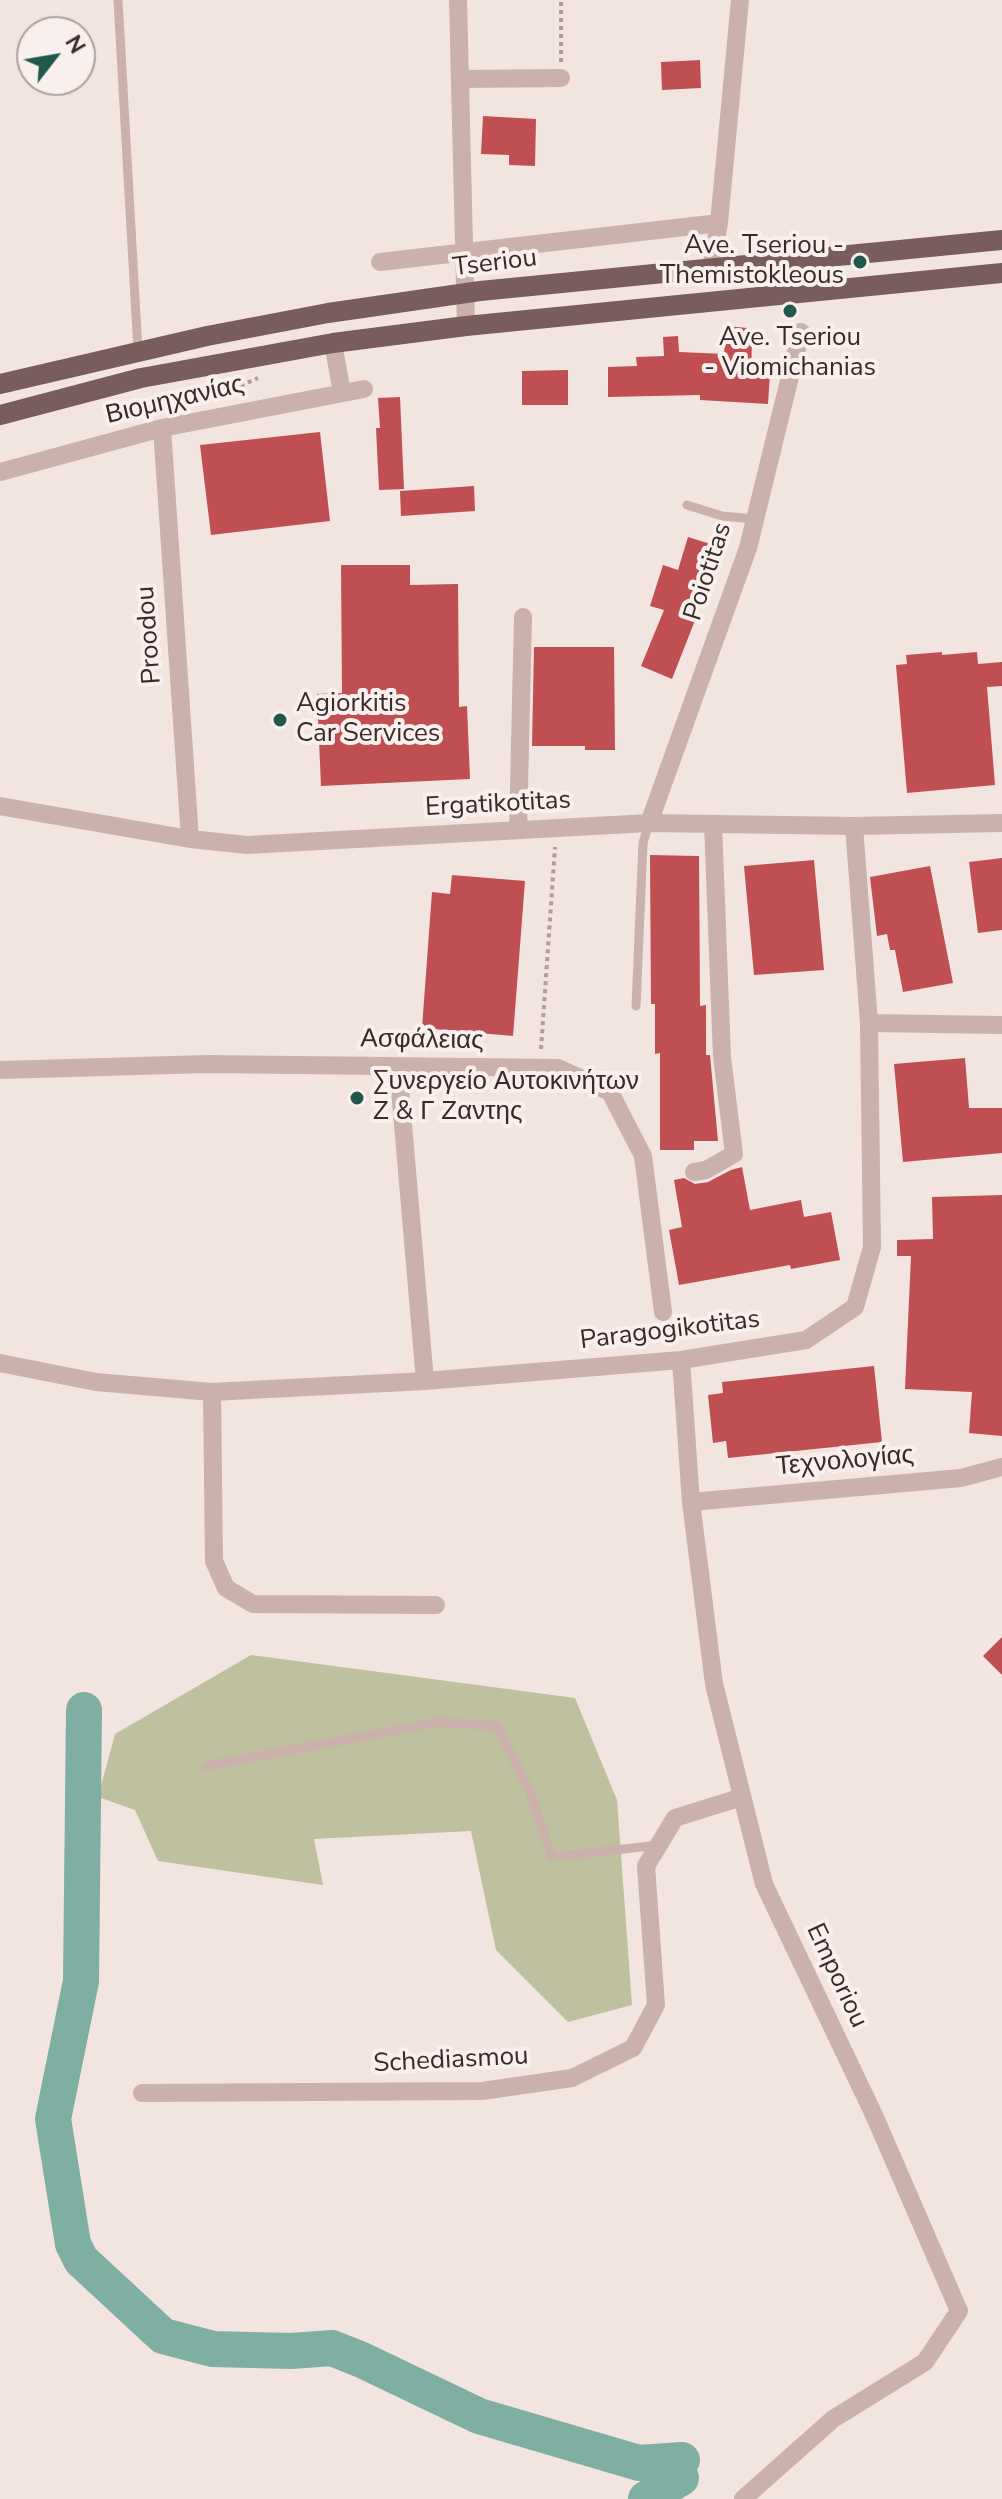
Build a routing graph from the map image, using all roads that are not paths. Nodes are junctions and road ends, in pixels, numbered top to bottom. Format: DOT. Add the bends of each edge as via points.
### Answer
graph roads {
  1 [pos="118,0"];
  2 [pos="458,0"];
  3 [pos="740,0"];
  4 [pos="561,78"];
  5 [pos="461,79"];
  6 [pos="719,223"];
  7 [pos="1002,240"];
  8 [pos="465,252"];
  9 [pos="380,262"];
  10 [pos="711,268"];
  11 [pos="1002,273"];
  12 [pos="464,293"];
  13 [pos="466,326"];
  14 [pos="801,332"];
  15 [pos="333,343"];
  16 [pos="138,351"];
  17 [pos="0,384"];
  18 [pos="364,389"];
  19 [pos="342,393"];
  20 [pos="0,415"];
  21 [pos="162,428"];
  22 [pos="0,472"];
  23 [pos="687,505"];
  24 [pos="754,519"];
  25 [pos="523,617"];
  26 [pos="0,806"];
  27 [pos="649,823"];
  28 [pos="1002,823"];
  29 [pos="713,824"];
  30 [pos="854,826"];
  31 [pos="518,830"];
  32 [pos="190,839"];
  33 [pos="636,1006"];
  34 [pos="869,1023"];
  35 [pos="1002,1025"];
  36 [pos="398,1066"];
  37 [pos="0,1070"];
  38 [pos="694,1172"];
  39 [pos="663,1312"];
  40 [pos="681,1360"];
  41 [pos="0,1363"];
  42 [pos="425,1381"];
  43 [pos="212,1392"];
  44 [pos="1002,1467"];
  45 [pos="691,1502"];
  46 [pos="436,1605"];
  47 [pos="206,1766"];
  48 [pos="742,1797"];
  49 [pos="659,1845"];
  50 [pos="142,2093"];
  51 [pos="743,2499"];
  1 -- 16 [label="lane"];
  2 -- 5 [label="street"];
  3 -- 6 [label="street"];
  4 -- 5 [label="street"];
  5 -- 8 [label="street"];
  6 -- 8 [label="street"];
  6 -- 10 [label="street"];
  7 -- 10 [label="main road, Tseriou"];
  8 -- 9 [label="street"];
  8 -- 12 [label="street"];
  10 -- 12 [label="main road, Tseriou"];
  11 -- 13 [label="main road"];
  12 -- 13 [label="street"];
  12 -- 16 [label="main road, Tseriou" via="328,313"];
  13 -- 15 [label="main road"];
  14 -- 24 [label="street, Poiotitas"];
  15 -- 19 [label="street"];
  15 -- 20 [label="main road" via="141,378"];
  16 -- 17 [label="main road, Tseriou"];
  18 -- 19 [label="street, Βιομηχανίας"];
  19 -- 21 [label="street, Βιομηχανίας"];
  21 -- 22 [label="street, Βιομηχανίας"];
  21 -- 32 [label="street, Proodou"];
  23 -- 24 [label="lane"];
  24 -- 27 [label="street, Poiotitas"];
  25 -- 31 [label="street"];
  26 -- 32 [label="street, Ergatikotitas"];
  27 -- 29 [label="street, Ergatikotitas"];
  27 -- 31 [label="street, Ergatikotitas"];
  27 -- 33 [label="lane" via="643,843"];
  28 -- 30 [label="street, Ergatikotitas"];
  29 -- 30 [label="street, Ergatikotitas"];
  29 -- 38 [label="street" via="722,1057 734,1154"];
  30 -- 34 [label="street, Paragogikotitas"];
  31 -- 32 [label="street, Ergatikotitas" via="247,845"];
  34 -- 35 [label="street"];
  34 -- 40 [label="street, Paragogikotitas" via="872,1247 855,1307 806,1340"];
  36 -- 37 [label="street, Ασφάλειας"];
  36 -- 39 [label="street, Ασφάλειας" via="558,1068 610,1092 643,1156"];
  36 -- 42 [label="street"];
  40 -- 42 [label="street, Paragogikotitas"];
  40 -- 45 [label="street, Emporiou"];
  41 -- 43 [label="street, Paragogikotitas" via="96,1382"];
  42 -- 43 [label="street, Paragogikotitas"];
  43 -- 46 [label="street" via="214,1561 226,1588 253,1604"];
  44 -- 45 [label="street, Τεχνολογίας" via="961,1478"];
  45 -- 48 [label="street, Emporiou" via="714,1684"];
  47 -- 49 [label="lane" via="439,1722 497,1726 530,1792 552,1857"];
  48 -- 49 [label="street, Schediasmou" via="675,1818"];
  48 -- 51 [label="street, Emporiou" via="764,1884 874,2115 959,2311 925,2362 833,2419"];
  49 -- 50 [label="street, Schediasmou" via="646,1866 656,2005 633,2048 572,2078 482,2091"];
}
